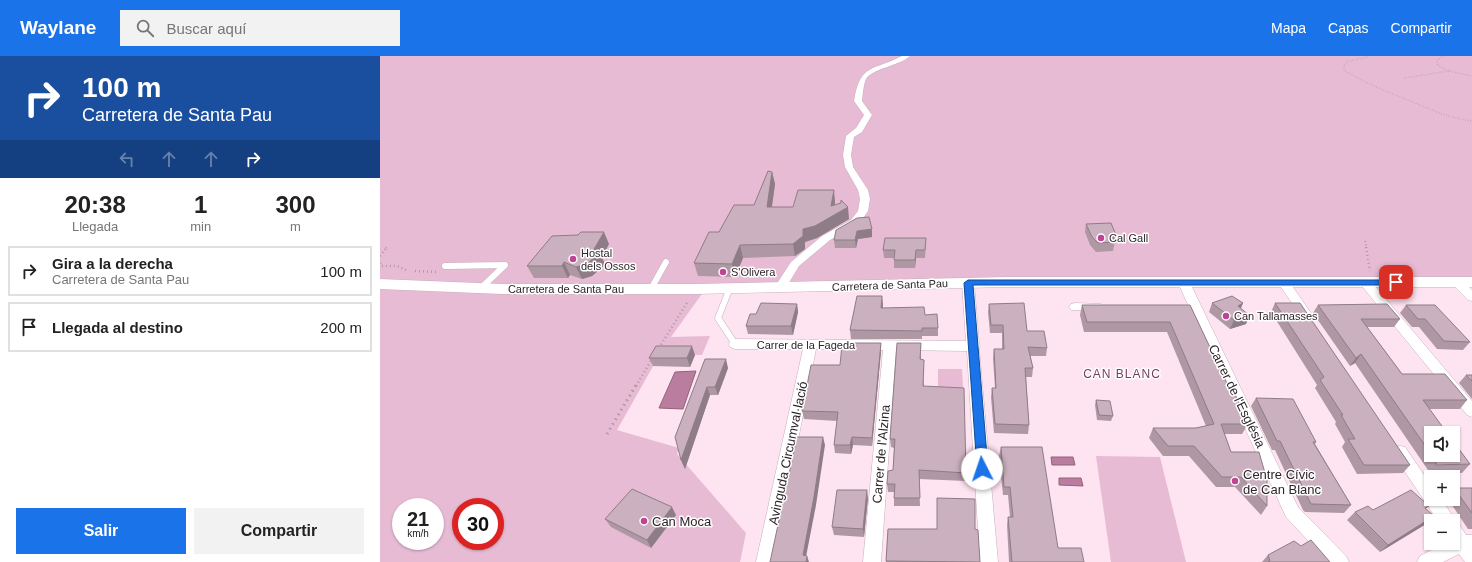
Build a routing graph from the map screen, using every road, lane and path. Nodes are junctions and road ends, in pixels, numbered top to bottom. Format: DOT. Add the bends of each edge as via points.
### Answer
graph roads {
  1 [pos="906,56"];
  2 [pos="1367,56"];
  3 [pos="1444,56"];
  4 [pos="1449,71"];
  5 [pos="1472,76"];
  6 [pos="1404,78"];
  7 [pos="1472,121"];
  8 [pos="1364,241"];
  9 [pos="388,246"];
  10 [pos="380,256"];
  11 [pos="666,262"];
  12 [pos="380,263"];
  13 [pos="445,266"];
  14 [pos="408,272"];
  15 [pos="1365,282"];
  16 [pos="1464,282"];
  17 [pos="968,283"];
  18 [pos="1184,283"];
  19 [pos="1284,283"];
  20 [pos="380,284"];
  21 [pos="481,288"];
  22 [pos="730,288"];
  23 [pos="780,288"];
  24 [pos="651,289"];
  25 [pos="695,289"];
  26 [pos="1472,297"];
  27 [pos="1178,306"];
  28 [pos="1194,306"];
  29 [pos="1075,307"];
  30 [pos="1107,307"];
  31 [pos="1315,328"];
  32 [pos="735,344"];
  33 [pos="810,345"];
  34 [pos="890,345"];
  35 [pos="974,346"];
  36 [pos="1472,411"];
  37 [pos="607,434"];
  38 [pos="1391,439"];
  39 [pos="1424,488"];
  40 [pos="1462,539"];
  41 [pos="1472,558"];
  42 [pos="765,562"];
  43 [pos="872,562"];
  44 [pos="989,562"];
  45 [pos="1340,562"];
  46 [pos="1426,562"];
  1 -- 23 [label="street" via="892,64 872,70 864,77 860,86 858,101 868,115 859,130 850,136 847,155 849,168 864,195 863,211 855,222 826,238 795,264"];
  2 -- 7 [label="path" via="1348,61 1344,65 1344,70 1425,109"];
  3 -- 4 [label="path" via="1437,60 1438,66"];
  4 -- 5 [label="path"];
  4 -- 6 [label="path"];
  8 -- 15 [label="path" via="1370,268"];
  9 -- 10 [label="path"];
  11 -- 24 [label="lane"];
  12 -- 14 [label="path" via="381,266 397,266"];
  13 -- 21 [label="lane" via="505,266"];
  15 -- 16 [label="main road, Carretera de Santa Pau"];
  15 -- 19 [label="main road, Carretera de Santa Pau"];
  15 -- 36 [label="street"];
  16 -- 26 [label="street"];
  17 -- 18 [label="main road, Carretera de Santa Pau"];
  17 -- 23 [label="main road, Carretera de Santa Pau"];
  17 -- 35 [label="street"];
  18 -- 19 [label="main road, Carretera de Santa Pau"];
  18 -- 28 [label="street, Carrer de l'Església"];
  19 -- 31 [label="street"];
  20 -- 21 [label="main road, Carretera de Santa Pau"];
  21 -- 24 [label="main road, Carretera de Santa Pau"];
  22 -- 23 [label="main road, Carretera de Santa Pau"];
  22 -- 25 [label="main road, Carretera de Santa Pau"];
  22 -- 32 [label="lane" via="718,318"];
  24 -- 25 [label="main road, Carretera de Santa Pau"];
  25 -- 37 [label="path"];
  27 -- 28 [label="street"];
  28 -- 45 [label="street, Carrer de l'Església" via="1292,512"];
  29 -- 30 [label="street"];
  32 -- 33 [label="street, Carrer de la Fageda"];
  33 -- 34 [label="street, Carrer de la Fageda"];
  33 -- 42 [label="street, Avinguda Circumval·lació"];
  34 -- 35 [label="street, Carrer de la Fageda"];
  34 -- 43 [label="street, Carrer de l'Alzina"];
  35 -- 44 [label="street"];
  38 -- 39 [label="street"];
  40 -- 41 [label="street"];
  40 -- 46 [label="street"];
}
